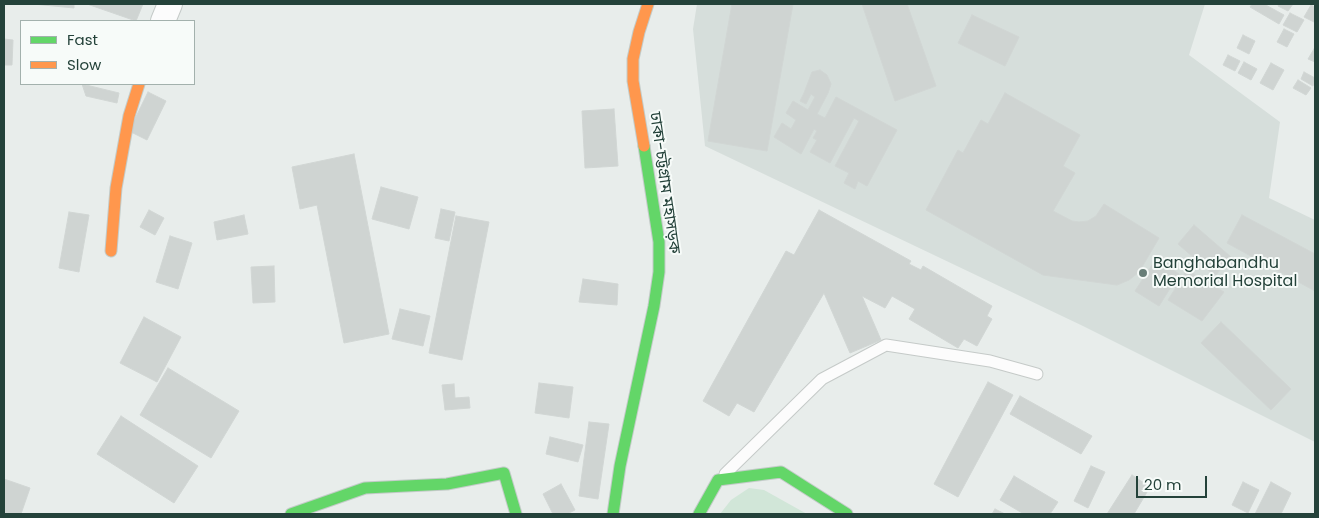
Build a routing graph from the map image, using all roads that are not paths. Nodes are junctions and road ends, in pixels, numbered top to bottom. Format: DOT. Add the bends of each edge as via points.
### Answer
graph roads {
  1 [pos="170,4"];
  2 [pos="648,4"];
  3 [pos="163,20"];
  4 [pos="139,85"];
  5 [pos="111,250"];
  6 [pos="1037,374"];
  7 [pos="718,480"];
  8 [pos="291,514"];
  9 [pos="516,514"];
  10 [pos="613,514"];
  11 [pos="699,514"];
  12 [pos="847,514"];
  1 -- 3 [label="street"];
  2 -- 10 [label="main road, ঢাকা-চট্টগ্রাম মহাসড়ক" via="633,59 633,81 659,242 659,272"];
  4 -- 5 [label="main road" via="117,179"];
  6 -- 7 [label="lane" via="990,361 886,345 822,379"];
  7 -- 11 [label="main road"];
  7 -- 12 [label="main road" via="781,472"];
  8 -- 9 [label="main road" via="365,488 447,484 504,473"];
}
